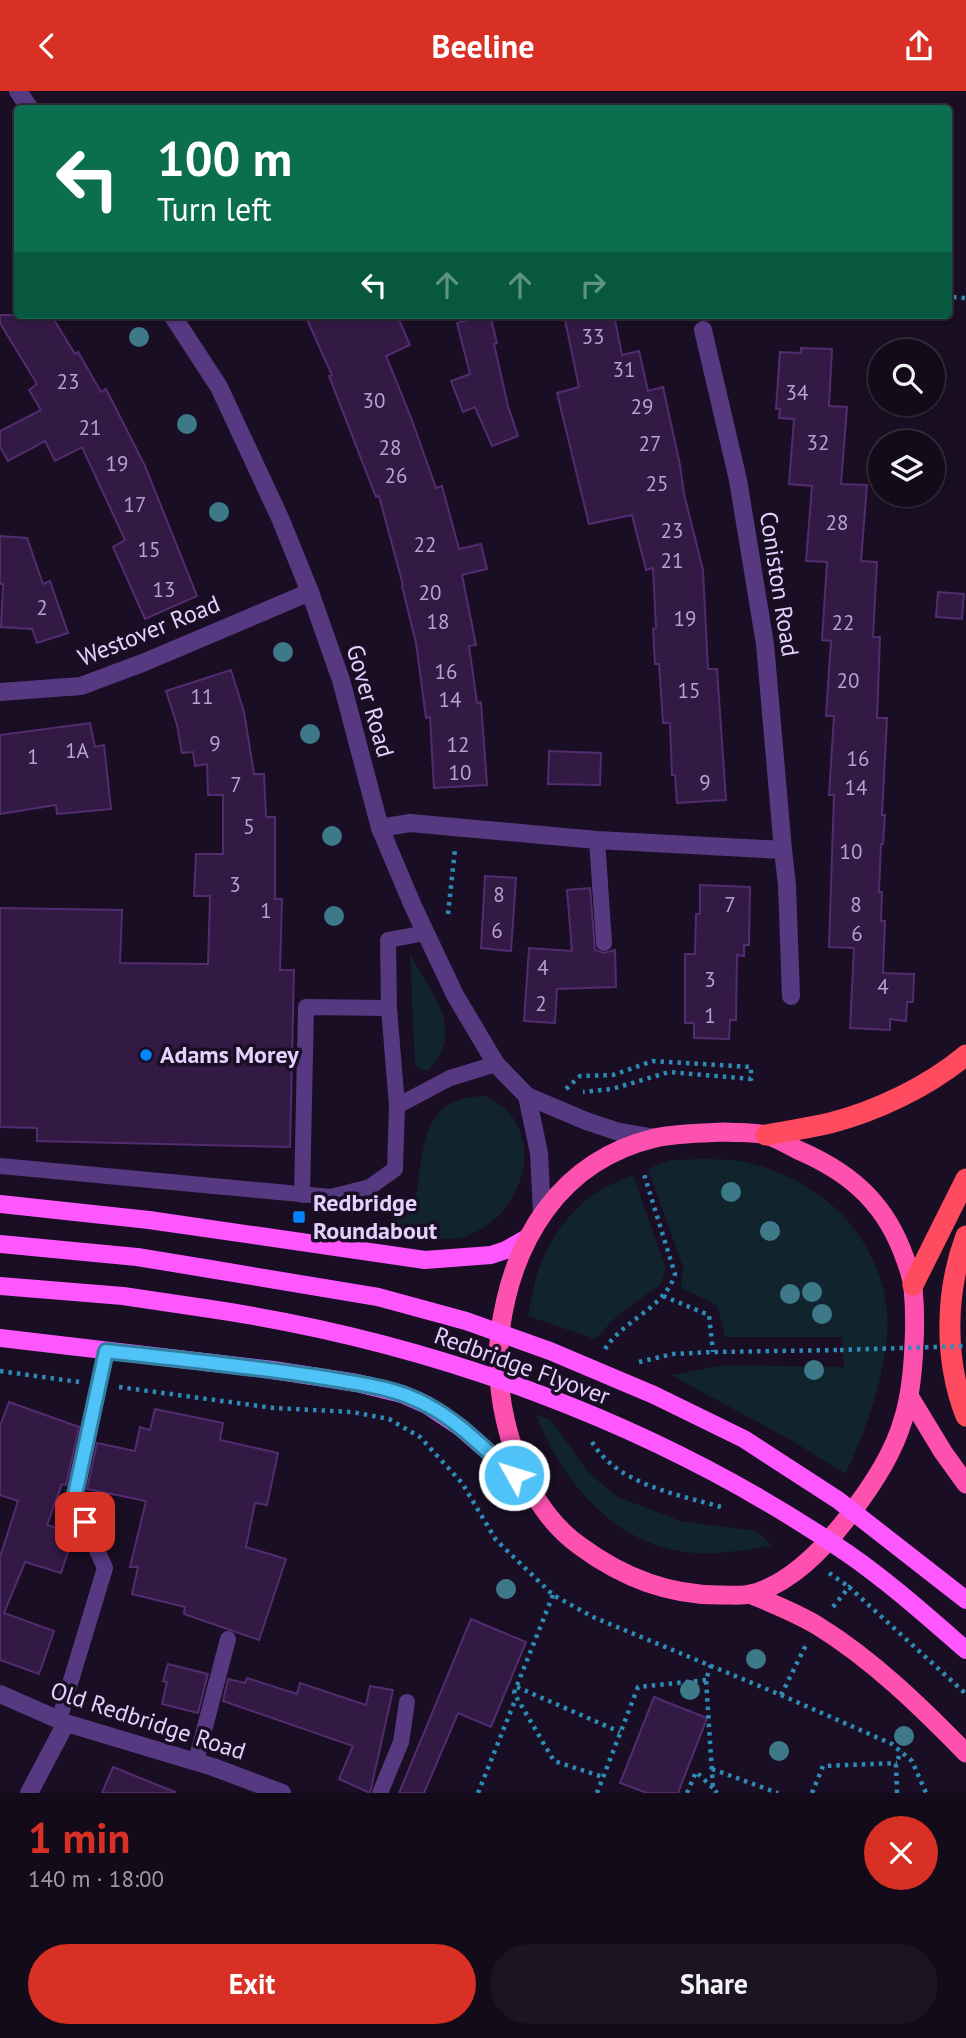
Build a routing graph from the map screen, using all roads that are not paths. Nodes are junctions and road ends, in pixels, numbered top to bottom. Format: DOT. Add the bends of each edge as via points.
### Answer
graph roads {
  1 [pos="175,319"];
  2 [pos="703,330"];
  3 [pos="310,592"];
  4 [pos="0,692"];
  5 [pos="380,828"];
  6 [pos="597,840"];
  7 [pos="783,850"];
  8 [pos="425,933"];
  9 [pos="604,943"];
  10 [pos="791,996"];
  11 [pos="389,1008"];
  12 [pos="966,1055"];
  13 [pos="496,1064"];
  14 [pos="527,1096"];
  15 [pos="397,1106"];
  16 [pos="766,1135"];
  17 [pos="655,1138"];
  18 [pos="0,1166"];
  19 [pos="966,1179"];
  20 [pos="302,1195"];
  21 [pos="0,1204"];
  22 [pos="542,1213"];
  23 [pos="966,1236"];
  24 [pos="527,1238"];
  25 [pos="0,1244"];
  26 [pos="913,1285"];
  27 [pos="0,1286"];
  28 [pos="0,1338"];
  29 [pos="106,1351"];
  30 [pos="909,1395"];
  31 [pos="966,1416"];
  32 [pos="966,1484"];
  33 [pos="530,1488"];
  34 [pos="750,1594"];
  35 [pos="966,1600"];
  36 [pos="228,1639"];
  37 [pos="966,1650"];
  38 [pos="0,1694"];
  39 [pos="407,1702"];
  40 [pos="63,1722"];
  41 [pos="966,1753"];
  42 [pos="196,1761"];
  43 [pos="29,1793"];
  44 [pos="282,1793"];
  45 [pos="380,1793"];
  1 -- 3 [label="street, Gover Road" via="219,387"];
  2 -- 7 [label="street, Coniston Road" via="738,480 765,644"];
  3 -- 4 [label="street, Westover Road" via="81,686"];
  3 -- 5 [label="street, Gover Road" via="341,681"];
  5 -- 6 [label="street" via="410,823"];
  5 -- 8 [label="street, Gover Road"];
  6 -- 7 [label="street"];
  6 -- 9 [label="lane"];
  7 -- 10 [label="street, Coniston Road"];
  8 -- 11 [label="lane" via="388,940"];
  8 -- 13 [label="street, Gover Road"];
  11 -- 15 [label="lane"];
  11 -- 20 [label="lane" via="306,1007"];
  12 -- 16 [label="highway" via="930,1082 886,1102 832,1122"];
  13 -- 14 [label="street, Gover Road"];
  13 -- 15 [label="lane" via="450,1078"];
  14 -- 17 [label="street, Gover Road" via="619,1132"];
  14 -- 22 [label="street" via="539,1153"];
  15 -- 20 [label="lane" via="395,1168 370,1187 331,1198"];
  16 -- 17 [label="highway" via="724,1132"];
  16 -- 26 [label="highway" via="835,1168 862,1189 894,1232"];
  17 -- 22 [label="highway" via="600,1161"];
  18 -- 20 [label="lane"];
  19 -- 26 [label="highway"];
  21 -- 24 [label="main road" via="149,1220 425,1260 491,1255"];
  22 -- 24 [label="highway"];
  23 -- 31 [label="highway" via="954,1279 949,1324 954,1371"];
  24 -- 33 [label="highway" via="504,1303 499,1373 502,1408"];
  25 -- 35 [label="main road, Redbridge Flyover, bridge" via="137,1257 378,1297 550,1351 744,1440 838,1500"];
  26 -- 30 [label="highway"];
  27 -- 37 [label="main road, Redbridge Flyover, bridge" via="123,1296 260,1316 376,1341 533,1391 672,1451 765,1501 849,1554"];
  28 -- 29 [label="main road"];
  29 -- 33 [label="main road" via="273,1370 402,1394 460,1427"];
  29 -- 40 [label="lane" via="74,1499 105,1568"];
  30 -- 32 [label="highway"];
  30 -- 34 [label="highway" via="893,1446 836,1533 794,1571"];
  33 -- 34 [label="highway" via="572,1541 633,1578 673,1591"];
  34 -- 41 [label="highway" via="794,1612 847,1646 904,1692"];
  36 -- 42 [label="lane"];
  38 -- 40 [label="street, Old Redbridge Road"];
  39 -- 45 [label="lane" via="401,1742"];
  40 -- 42 [label="street, Old Redbridge Road"];
  40 -- 43 [label="street"];
  42 -- 44 [label="street, Old Redbridge Road"];
}
